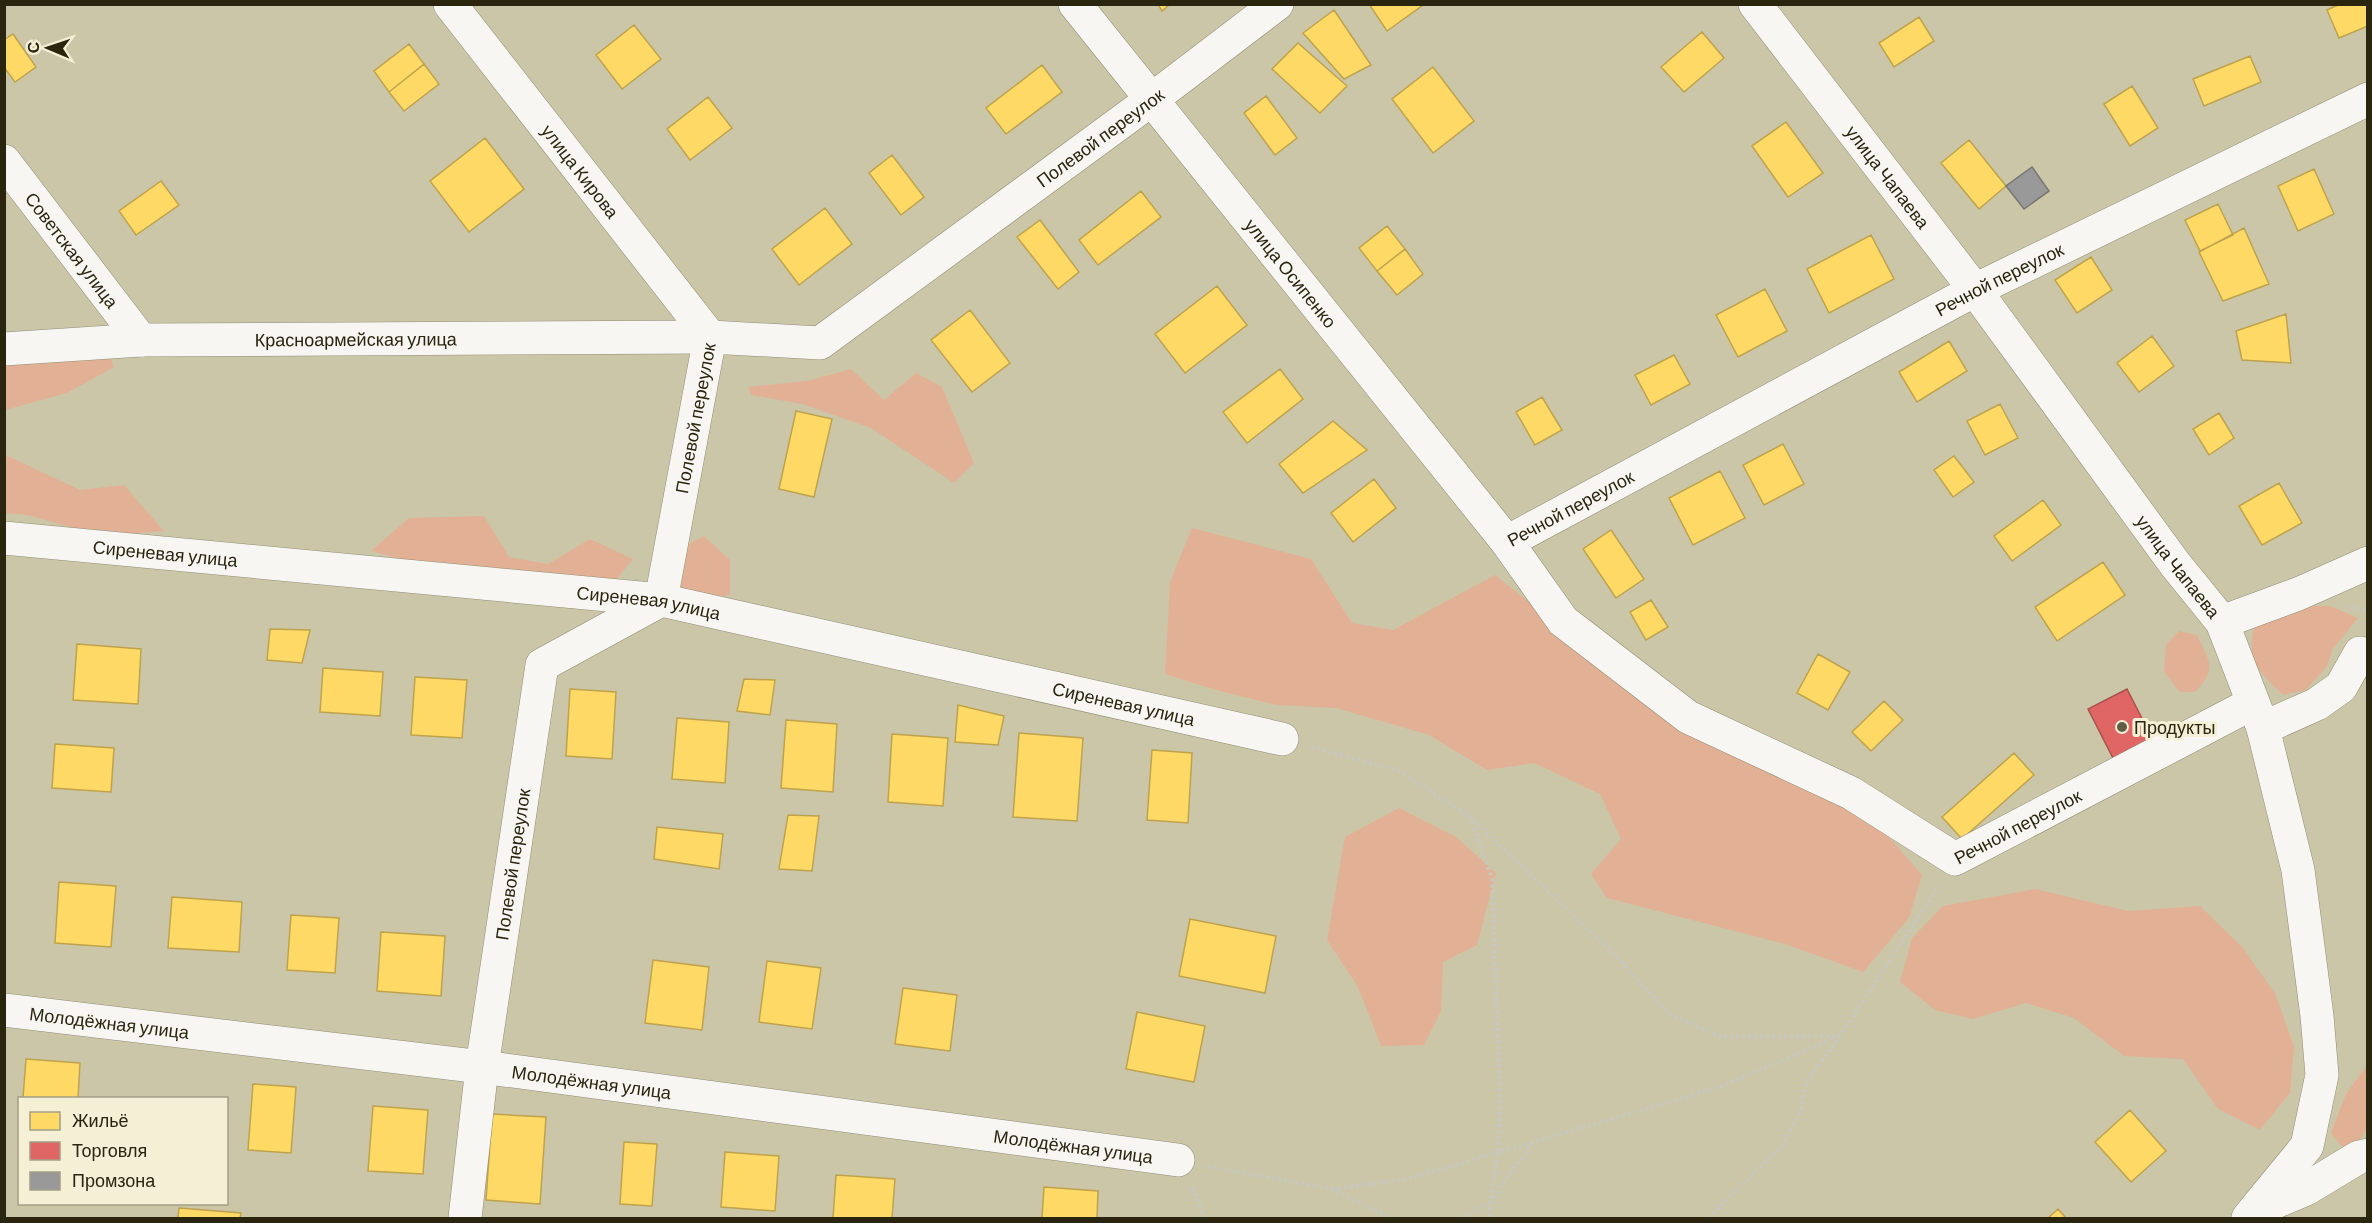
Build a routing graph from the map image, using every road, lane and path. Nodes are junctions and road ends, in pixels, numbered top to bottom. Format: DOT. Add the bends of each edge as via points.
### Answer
graph roads {
  1 [pos="450,4"];
  2 [pos="1075,4"];
  3 [pos="1277,4"];
  4 [pos="1755,4"];
  5 [pos="2367,99"];
  6 [pos="1151,100"];
  7 [pos="4,161"];
  8 [pos="1975,290"];
  9 [pos="710,337"];
  10 [pos="141,340"];
  11 [pos="4,349"];
  12 [pos="4,538"];
  13 [pos="1507,542"];
  14 [pos="2367,563"];
  15 [pos="661,600"];
  16 [pos="2222,622"];
  17 [pos="2360,653"];
  18 [pos="2258,716"];
  19 [pos="1281,739"];
  20 [pos="1469,816"];
  21 [pos="1955,859"];
  22 [pos="4,1010"];
  23 [pos="1840,1036"];
  24 [pos="482,1067"];
  25 [pos="1532,1142"];
  26 [pos="1498,1153"];
  27 [pos="2367,1155"];
  28 [pos="1178,1160"];
  29 [pos="1332,1189"];
  30 [pos="1490,1202"];
  31 [pos="2252,1214"];
  32 [pos="465,1218"];
  33 [pos="1392,1218"];
  34 [pos="1463,1218"];
  35 [pos="1490,1218"];
  36 [pos="1708,1218"];
  1 -- 9 [label="street, улица Кирова"];
  2 -- 6 [label="street, улица Осипенко"];
  3 -- 6 [label="street, Полевой переулок"];
  4 -- 8 [label="street, улица Чапаева"];
  5 -- 8 [label="street, Речной переулок"];
  6 -- 9 [label="street, Полевой переулок" via="820,343"];
  6 -- 13 [label="street, улица Осипенко"];
  7 -- 10 [label="street, Советская улица"];
  8 -- 13 [label="street, Речной переулок"];
  8 -- 16 [label="street, улица Чапаева" via="2175,564"];
  9 -- 10 [label="street, Красноармейская улица"];
  9 -- 15 [label="street, Полевой переулок"];
  10 -- 11 [label="street, Красноармейская улица"];
  12 -- 15 [label="street, Сиреневая улица"];
  13 -- 21 [label="street, Речной переулок" via="1563,621 1688,717 1851,793"];
  14 -- 16 [label="street"];
  15 -- 19 [label="street, Сиреневая улица"];
  15 -- 24 [label="street, Полевой переулок" via="542,665"];
  16 -- 18 [label="street, улица Чапаева"];
  17 -- 18 [label="street, Речной переулок" via="2341,687 2317,704"];
  18 -- 21 [label="street, Речной переулок"];
  18 -- 31 [label="street, улица Чапаева" via="2298,870 2322,1075 2307,1146"];
  19 -- 20 [label="path" via="1397,770"];
  20 -- 23 [label="path" via="1610,950 1669,1014 1720,1037"];
  20 -- 26 [label="path" via="1492,878 1500,1101"];
  21 -- 23 [label="path"];
  22 -- 24 [label="street, Молодёжная улица"];
  23 -- 25 [label="path" via="1720,1087"];
  23 -- 36 [label="path" via="1806,1082 1801,1110 1782,1145"];
  24 -- 28 [label="street, Молодёжная улица"];
  24 -- 32 [label="street"];
  25 -- 26 [label="path"];
  25 -- 30 [label="path"];
  26 -- 29 [label="path" via="1408,1179"];
  26 -- 30 [label="path"];
  27 -- 31 [label="street"];
  28 -- 29 [label="path"];
  29 -- 33 [label="path"];
  30 -- 34 [label="path"];
  30 -- 35 [label="path"];
}
